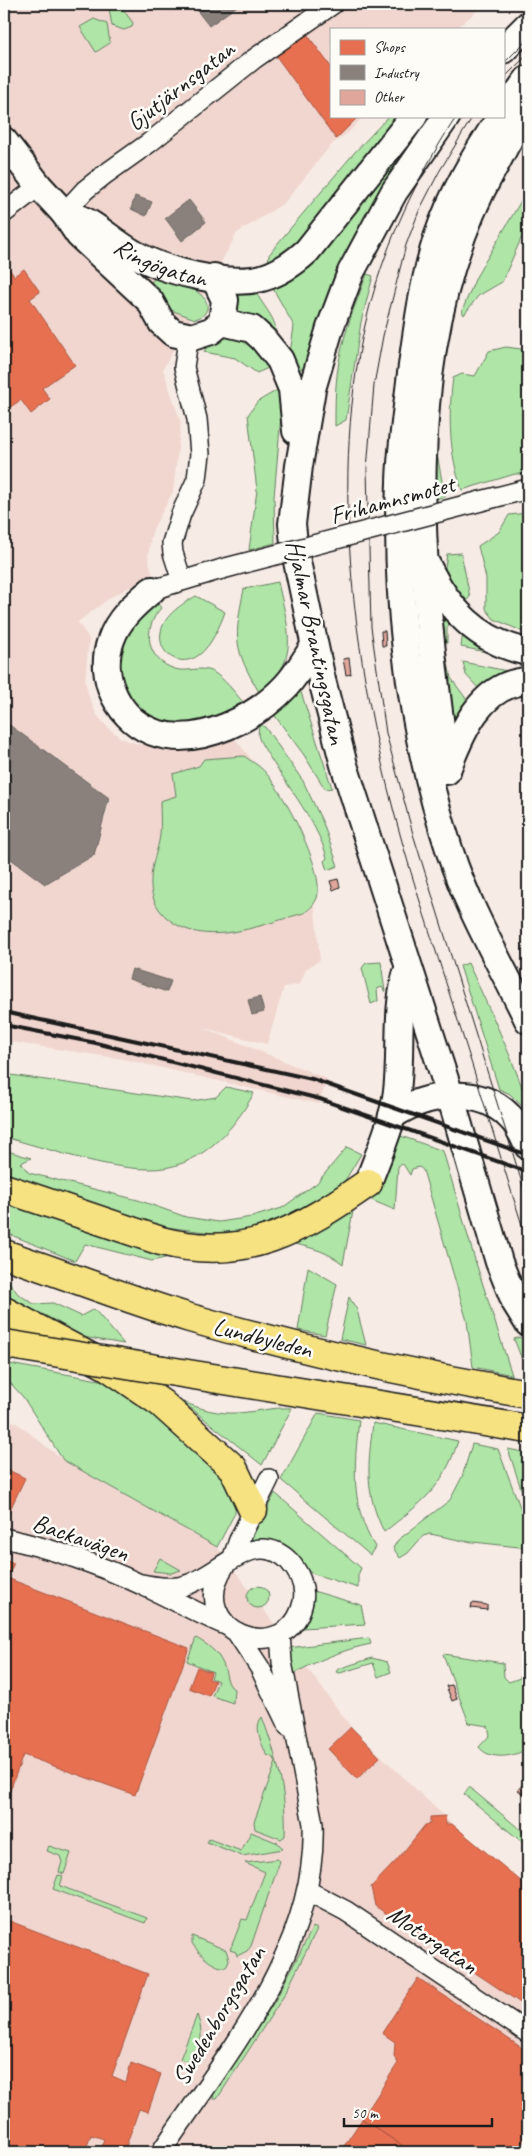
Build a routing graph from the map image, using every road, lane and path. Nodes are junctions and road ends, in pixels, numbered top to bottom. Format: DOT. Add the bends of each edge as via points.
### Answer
graph roads {
  1 [pos="332,4"];
  2 [pos="528,14"];
  3 [pos="528,25"];
  4 [pos="504,30"];
  5 [pos="504,49"];
  6 [pos="528,79"];
  7 [pos="528,111"];
  8 [pos="504,112"];
  9 [pos="412,118"];
  10 [pos="446,118"];
  11 [pos="500,118"];
  12 [pos="4,141"];
  13 [pos="39,186"];
  14 [pos="64,212"];
  15 [pos="4,213"];
  16 [pos="214,278"];
  17 [pos="222,322"];
  18 [pos="192,337"];
  19 [pos="299,466"];
  20 [pos="528,489"];
  21 [pos="424,557"];
  22 [pos="182,580"];
  23 [pos="152,590"];
  24 [pos="314,646"];
  25 [pos="528,652"];
  26 [pos="528,682"];
  27 [pos="447,771"];
  28 [pos="442,825"];
  29 [pos="409,966"];
  30 [pos="528,1020"];
  31 [pos="450,1095"];
  32 [pos="392,1116"];
  33 [pos="528,1146"];
  34 [pos="368,1183"];
  35 [pos="4,1188"];
  36 [pos="4,1254"];
  37 [pos="4,1311"];
  38 [pos="528,1323"];
  39 [pos="4,1344"];
  40 [pos="528,1394"];
  41 [pos="528,1430"];
  42 [pos="269,1479"];
  43 [pos="253,1510"];
  44 [pos="4,1538"];
  45 [pos="229,1561"];
  46 [pos="141,1584"];
  47 [pos="232,1630"];
  48 [pos="280,1634"];
  49 [pos="298,1750"];
  50 [pos="308,1891"];
  51 [pos="528,2033"];
  52 [pos="161,2152"];
  1 -- 14 [label="street, Gjutjärnsgatan" via="254,59 104,175"];
  2 -- 4 [label="main road"];
  3 -- 5 [label="main road"];
  6 -- 8 [label="main road"];
  7 -- 21 [label="main road" via="483,188 460,238 443,295 432,348 424,442"];
  9 -- 16 [label="main road" via="335,218 297,260 262,278"];
  10 -- 19 [label="main road, Hjalmar Brantingsgatan" via="394,192 351,272 312,389"];
  11 -- 28 [label="main road" via="452,202 427,273 400,481 400,570 409,667 420,744"];
  12 -- 13 [label="main road, Ringögatan"];
  13 -- 14 [label="main road, Ringögatan"];
  13 -- 15 [label="street"];
  14 -- 16 [label="main road, Ringögatan" via="88,222 134,254 163,268"];
  14 -- 18 [label="main road, Ringögatan" via="79,235 150,301 162,323 173,332"];
  16 -- 17 [label="main road, Ringögatan" via="225,300"];
  17 -- 18 [label="main road, Ringögatan" via="211,331"];
  17 -- 19 [label="main road" via="252,330 274,350 289,376"];
  18 -- 22 [label="street" via="184,367 197,419 200,454 197,478 172,543"];
  19 -- 24 [label="main road, Hjalmar Brantingsgatan" via="292,524"];
  20 -- 22 [label="street, Frihamnsmotet, bridge"];
  21 -- 25 [label="main road" via="446,602 466,621 504,645"];
  21 -- 27 [label="main road" via="430,637"];
  22 -- 23 [label="street, Frihamnsmotet"];
  23 -- 24 [label="main road" via="120,620 106,656 106,674 122,710 157,734 198,734 229,724 256,710 286,686"];
  24 -- 29 [label="main road, Hjalmar Brantingsgatan" via="344,765"];
  26 -- 27 [label="main road" via="505,688 480,705 468,722"];
  27 -- 28 [label="main road"];
  28 -- 30 [label="main road" via="462,886 482,932"];
  29 -- 31 [label="main road, Hjalmar Brantingsgatan"];
  29 -- 32 [label="main road" via="404,980 399,1070"];
  31 -- 32 [label="main road" via="422,1101"];
  31 -- 33 [label="main road" via="498,1107 511,1117"];
  31 -- 38 [label="main road, Hjalmar Brantingsgatan" via="499,1262"];
  32 -- 34 [label="main road"];
  34 -- 35 [label="highway" via="322,1214 279,1235 253,1245 206,1249 186,1248 161,1241"];
  36 -- 40 [label="highway, Lundbyleden" via="188,1317 272,1340 448,1381"];
  37 -- 43 [label="highway" via="107,1366 161,1402 233,1468"];
  39 -- 41 [label="highway, Lundbyleden, bridge"];
  42 -- 43 [label="street"];
  43 -- 45 [label="street"];
  44 -- 46 [label="street, Backavägen" via="51,1551"];
  45 -- 46 [label="street, Backavägen" via="185,1586"];
  45 -- 47 [label="street" via="215,1585 214,1596 221,1618"];
  45 -- 48 [label="street" via="254,1550 266,1550 286,1558 300,1576 304,1600 300,1612 294,1623"];
  46 -- 47 [label="street, Backavägen"];
  47 -- 48 [label="street" via="258,1639"];
  47 -- 49 [label="street, Swedenborgsgatan" via="260,1668"];
  48 -- 49 [label="street, Swedenborgsgatan"];
  49 -- 50 [label="street, Swedenborgsgatan" via="313,1824 314,1848"];
  50 -- 51 [label="street, Motorgatan" via="346,1911"];
  50 -- 52 [label="street, Swedenborgsgatan" via="279,1970"];
}
